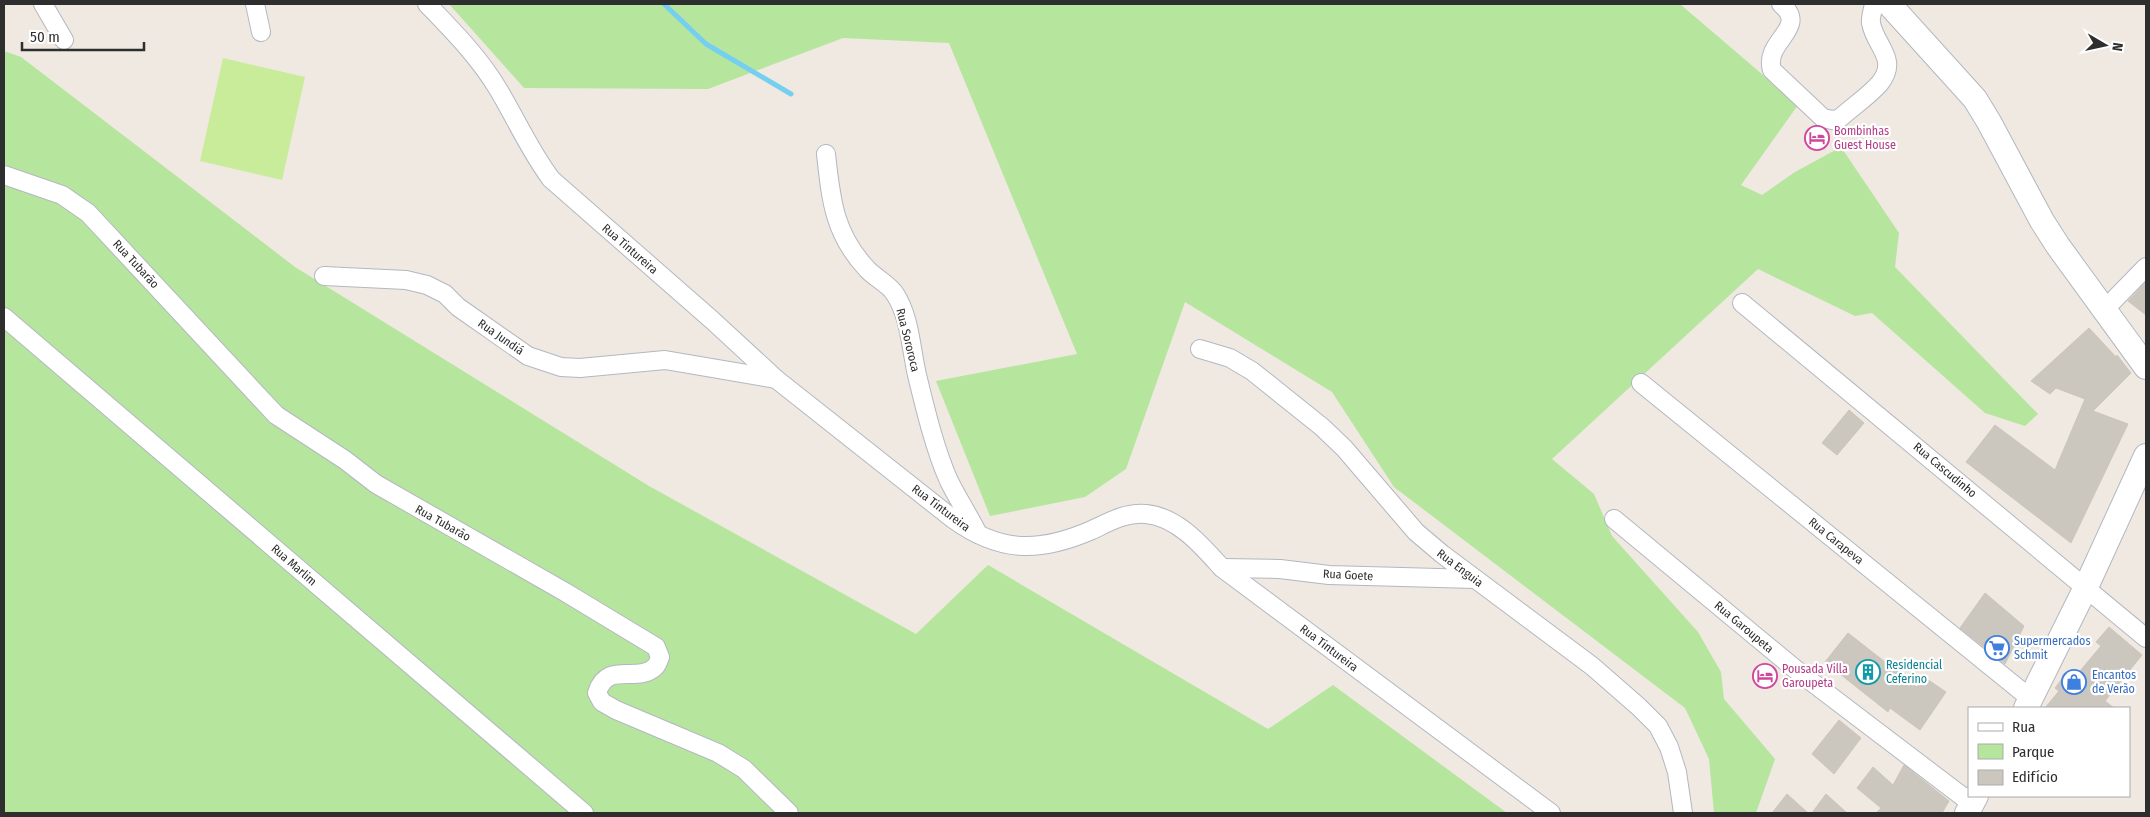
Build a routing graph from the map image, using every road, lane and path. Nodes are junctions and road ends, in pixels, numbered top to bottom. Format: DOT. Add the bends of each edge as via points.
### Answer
graph roads {
  1 [pos="43,4"];
  2 [pos="255,4"];
  3 [pos="427,4"];
  4 [pos="1781,4"];
  5 [pos="1874,4"];
  6 [pos="1889,4"];
  7 [pos="261,32"];
  8 [pos="64,40"];
  9 [pos="826,154"];
  10 [pos="4,175"];
  11 [pos="2146,267"];
  12 [pos="324,276"];
  13 [pos="1742,303"];
  14 [pos="2104,310"];
  15 [pos="4,317"];
  16 [pos="1200,349"];
  17 [pos="2146,367"];
  18 [pos="776,379"];
  19 [pos="1641,383"];
  20 [pos="2146,456"];
  21 [pos="1614,519"];
  22 [pos="980,537"];
  23 [pos="1222,568"];
  24 [pos="1475,579"];
  25 [pos="2086,587"];
  26 [pos="2146,638"];
  27 [pos="2029,704"];
  28 [pos="1971,804"];
  29 [pos="584,813"];
  30 [pos="789,813"];
  31 [pos="1551,813"];
  32 [pos="1683,813"];
  1 -- 8 [label="street"];
  2 -- 7 [label="street"];
  3 -- 18 [label="street, Rua Tintureira" via="498,88 534,157 551,179"];
  4 -- 5 [label="street" via="1792,17 1790,26 1771,53 1769,62 1772,70 1823,118 1832,120 1839,119 1879,83 1886,72 1887,58 1871,20"];
  6 -- 14 [label="main road" via="1975,99 2042,221"];
  9 -- 22 [label="street, Rua Sororoca" via="831,201 839,229 850,250 868,271 895,294 938,452 949,480"];
  10 -- 30 [label="street, Rua Tubarão" via="62,194 88,213 276,415 376,484 656,648 660,657 656,667 645,672 606,677 597,693 602,702 718,753 744,769"];
  11 -- 14 [label="street"];
  12 -- 18 [label="street, Rua Jundiá" via="406,280 427,285 445,294 458,307 528,356 561,367 665,360"];
  13 -- 25 [label="street, Rua Cascudinho"];
  14 -- 17 [label="main road"];
  15 -- 29 [label="street, Rua Marlim"];
  16 -- 24 [label="street, Rua Enguia" via="1230,358 1252,372 1322,427 1416,532"];
  18 -- 22 [label="street, Rua Tintureira"];
  19 -- 27 [label="street, Rua Carapeva"];
  20 -- 25 [label="main road"];
  21 -- 28 [label="street, Rua Garoupeta" via="1800,673"];
  22 -- 23 [label="street, Rua Tintureira" via="1024,546 1052,544 1124,515 1147,514 1173,523 1194,537"];
  23 -- 24 [label="street, Rua Goete"];
  23 -- 31 [label="street, Rua Tintureira"];
  24 -- 32 [label="street, Rua Enguia" via="1592,666 1658,726 1674,764"];
  25 -- 26 [label="street, Rua Cascudinho"];
  25 -- 27 [label="main road"];
}
